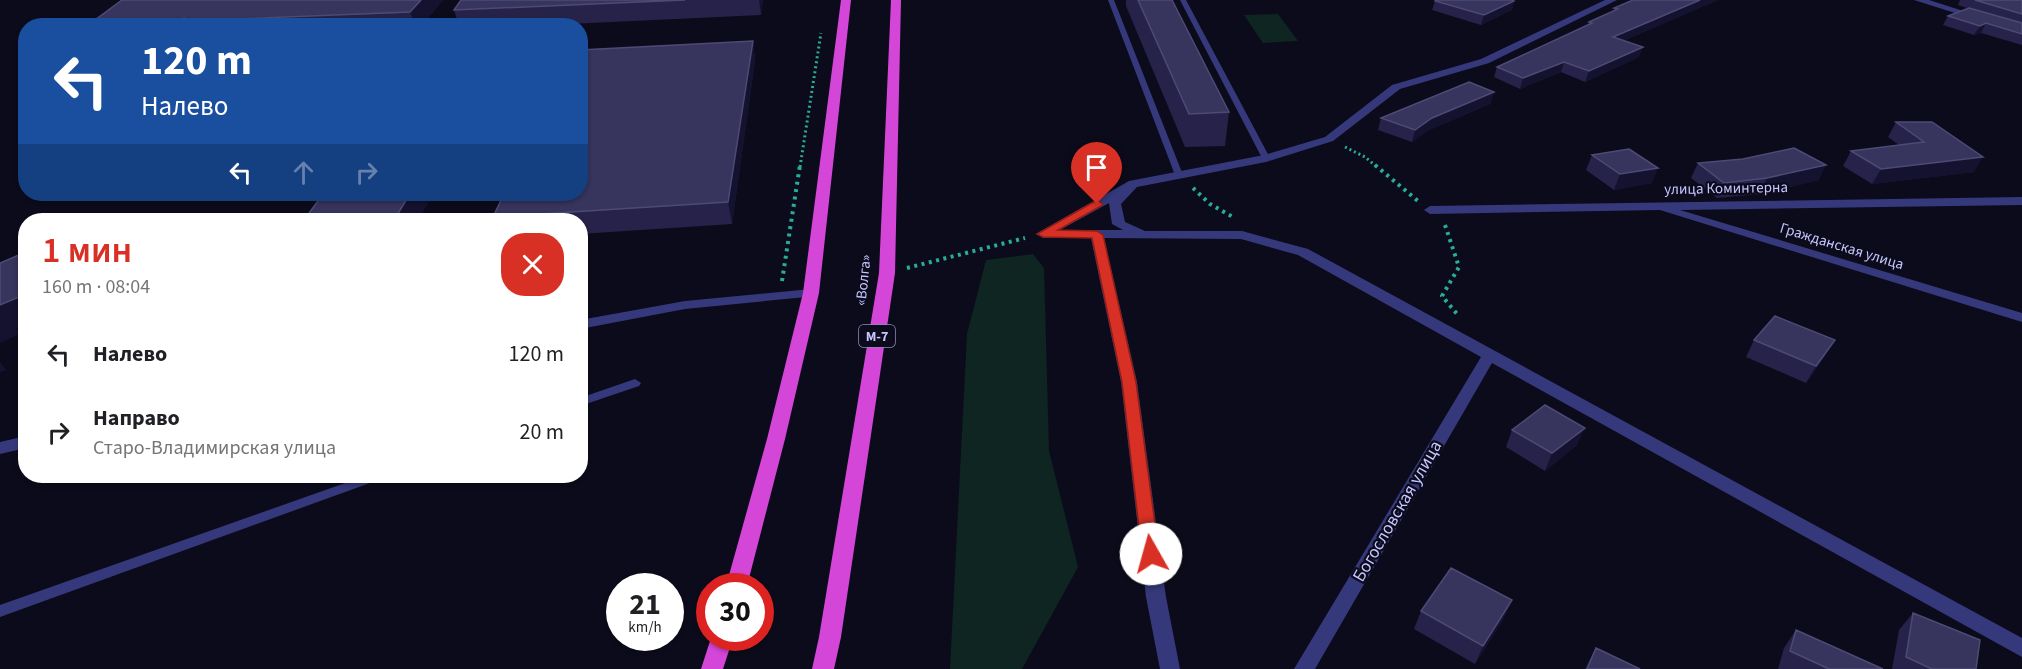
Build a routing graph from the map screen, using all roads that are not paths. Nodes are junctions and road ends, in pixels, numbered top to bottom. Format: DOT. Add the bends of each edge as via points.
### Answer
graph roads {
  1 [pos="846,0"];
  2 [pos="896,0"];
  3 [pos="1111,0"];
  4 [pos="1183,0"];
  5 [pos="1612,0"];
  6 [pos="1919,0"];
  7 [pos="1985,19"];
  8 [pos="1266,158"];
  9 [pos="1179,175"];
  10 [pos="1133,184"];
  11 [pos="2022,201"];
  12 [pos="1652,206"];
  13 [pos="1430,210"];
  14 [pos="1097,235"];
  15 [pos="1146,236"];
  16 [pos="811,293"];
  17 [pos="2022,318"];
  18 [pos="588,324"];
  19 [pos="1490,354"];
  20 [pos="635,383"];
  21 [pos="588,399"];
  22 [pos="18,444"];
  23 [pos="0,448"];
  24 [pos="357,483"];
  25 [pos="740,573"];
  26 [pos="0,611"];
  27 [pos="2022,648"];
  28 [pos="718,651"];
  29 [pos="712,669"];
  30 [pos="823,669"];
  31 [pos="1170,669"];
  32 [pos="1304,669"];
  1 -- 16 [label="highway"];
  2 -- 30 [label="highway, «Волга» / М-7" via="887,273"];
  3 -- 9 [label="lane"];
  4 -- 8 [label="lane"];
  5 -- 8 [label="street" via="1485,61 1396,87 1329,139"];
  6 -- 7 [label="street"];
  8 -- 9 [label="street"];
  9 -- 10 [label="street"];
  10 -- 14 [label="street" via="1043,234"];
  10 -- 15 [label="street" via="1115,203 1119,224"];
  11 -- 12 [label="street, улица Коминтерна"];
  12 -- 13 [label="street, улица Коминтерна"];
  12 -- 17 [label="street, Гражданская улица"];
  14 -- 15 [label="street"];
  14 -- 31 [label="street" via="1129,382 1156,597"];
  15 -- 19 [label="street" via="1242,235 1303,252"];
  16 -- 18 [label="street" via="685,304"];
  16 -- 25 [label="highway" via="777,439"];
  19 -- 27 [label="street"];
  19 -- 32 [label="street, Богословская улица"];
  20 -- 21 [label="lane"];
  22 -- 23 [label="street"];
  24 -- 26 [label="lane"];
  28 -- 29 [label="highway"];
}
